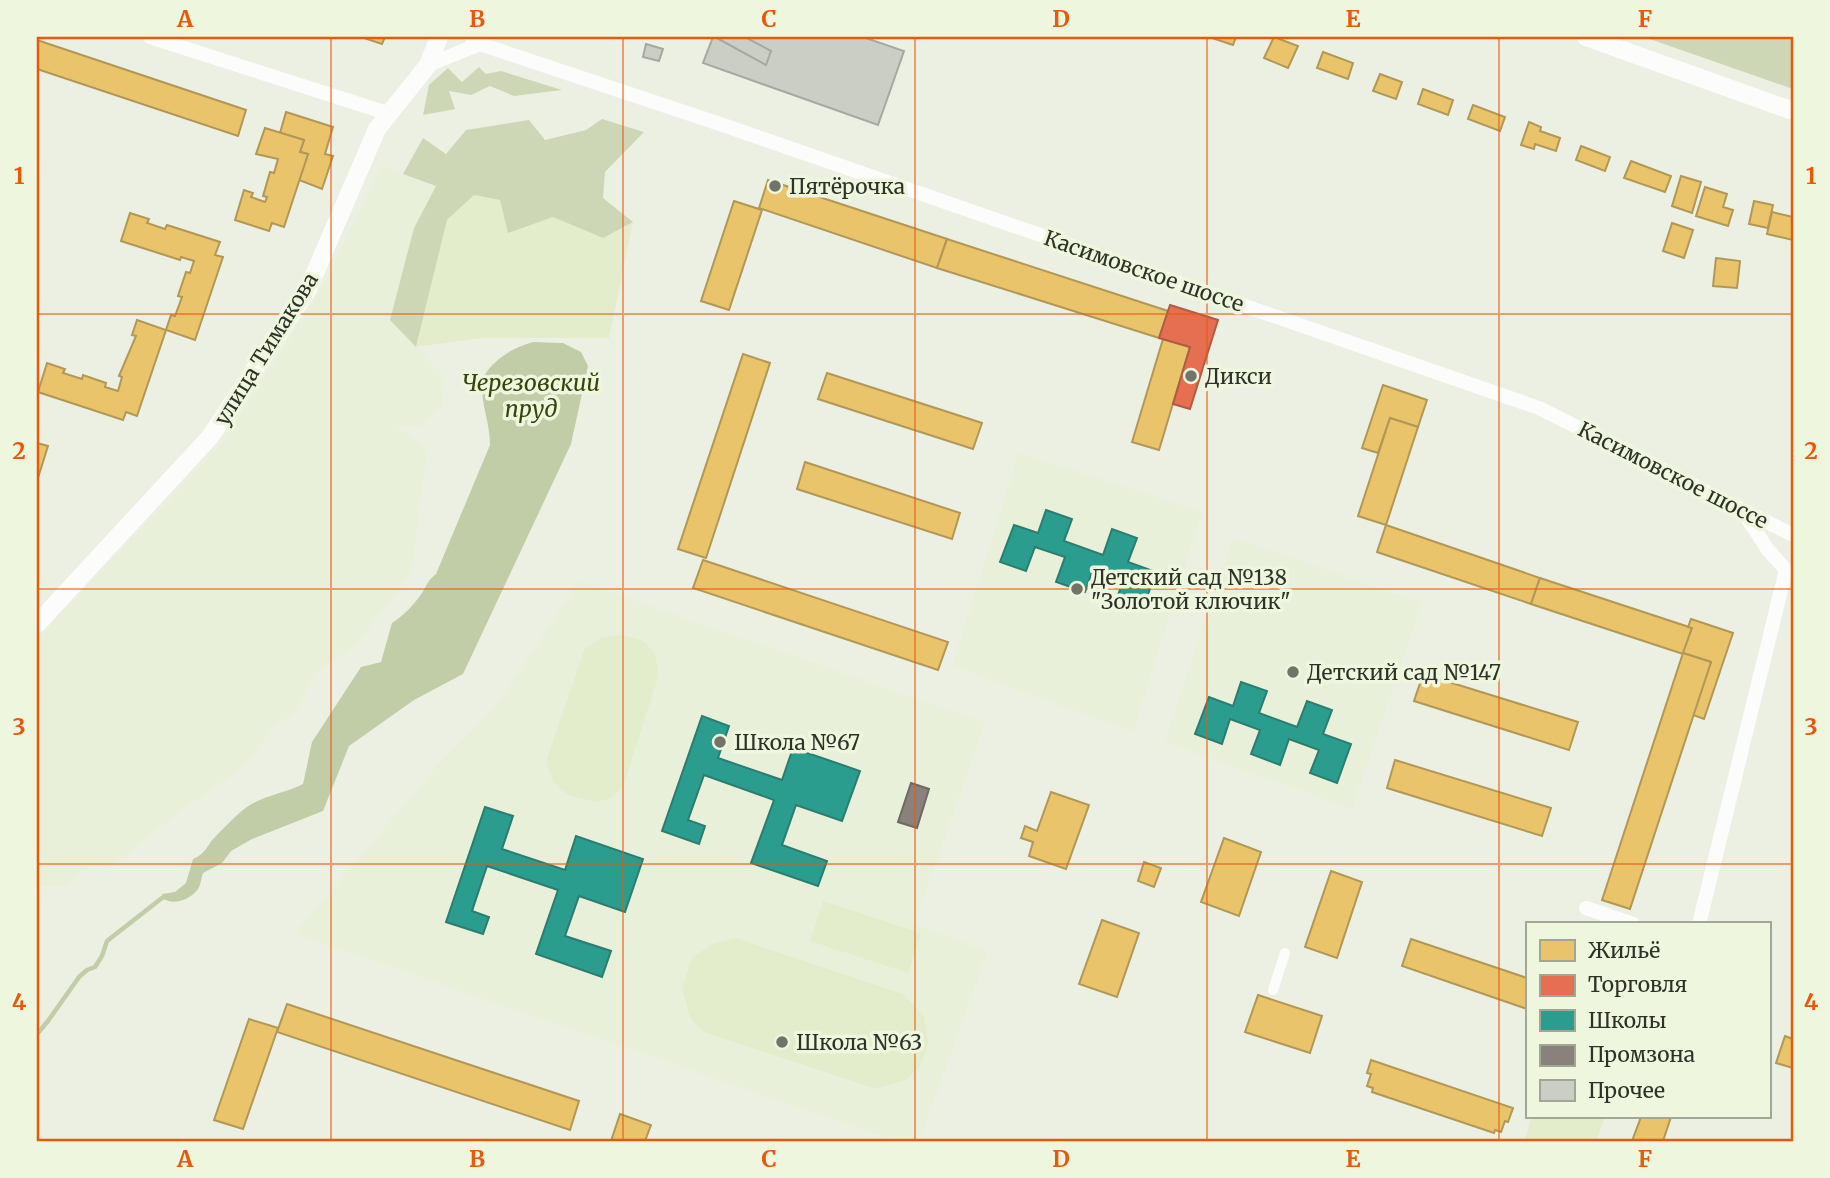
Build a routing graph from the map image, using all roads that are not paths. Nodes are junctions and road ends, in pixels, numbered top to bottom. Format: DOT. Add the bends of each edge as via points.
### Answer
graph roads {
  1 [pos="150,37"];
  2 [pos="439,37"];
  3 [pos="1586,37"];
  4 [pos="475,41"];
  5 [pos="428,65"];
  6 [pos="1793,111"];
  7 [pos="390,114"];
  8 [pos="1741,509"];
  9 [pos="1793,535"];
  10 [pos="1790,569"];
  11 [pos="37,624"];
  12 [pos="1586,908"];
  13 [pos="1627,922"];
  14 [pos="1700,922"];
  15 [pos="1285,953"];
  16 [pos="1273,990"];
  1 -- 7 [label="street"];
  2 -- 5 [label="street, улица Тимакова"];
  3 -- 6 [label="street"];
  4 -- 5 [label="street, Касимовское шоссе"];
  4 -- 8 [label="street, Касимовское шоссе" via="1539,408"];
  5 -- 7 [label="street, улица Тимакова"];
  7 -- 11 [label="street, улица Тимакова" via="376,128 308,289 210,437"];
  8 -- 9 [label="street, Касимовское шоссе"];
  8 -- 10 [label="street" via="1768,550"];
  10 -- 14 [label="street"];
  12 -- 13 [label="street"];
  15 -- 16 [label="street"];
}
